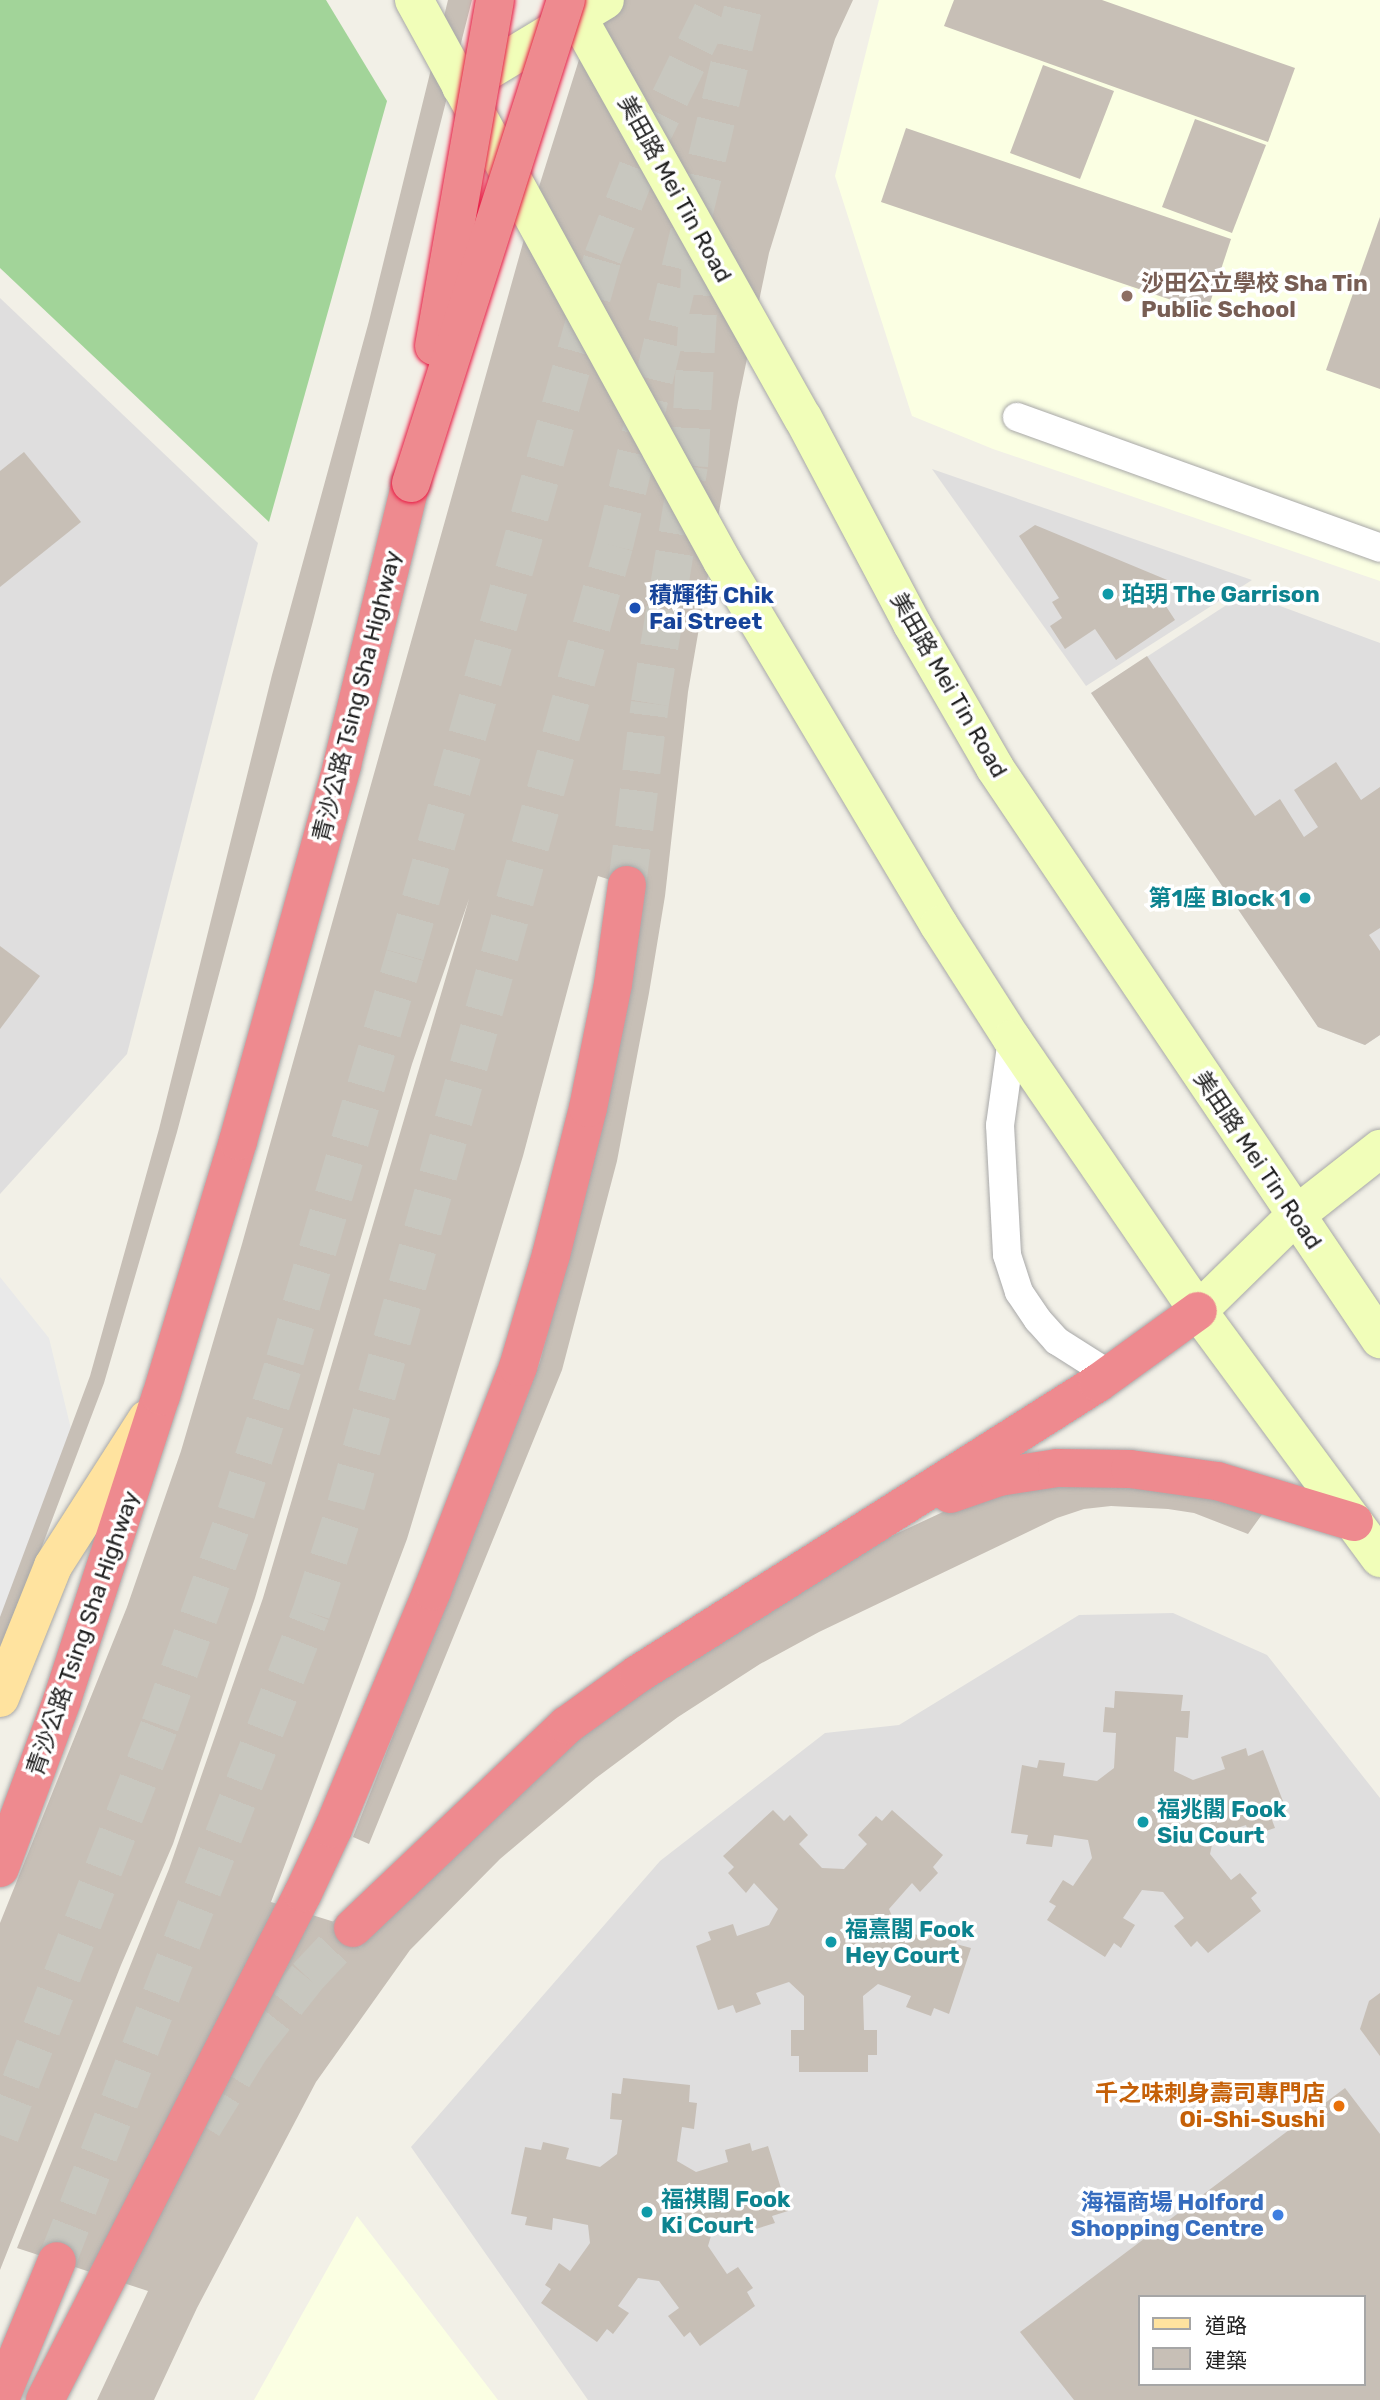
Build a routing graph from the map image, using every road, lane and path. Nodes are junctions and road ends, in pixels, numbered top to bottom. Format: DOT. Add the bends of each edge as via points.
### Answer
graph roads {
  1 [pos="414,0"];
  2 [pos="495,0"];
  3 [pos="579,4"];
  4 [pos="461,87"];
  5 [pos="1017,417"];
  6 [pos="411,482"];
  7 [pos="1380,548"];
  8 [pos="627,885"];
  9 [pos="1012,1039"];
  10 [pos="1380,1149"];
  11 [pos="1296,1214"];
  12 [pos="1198,1311"];
  13 [pos="1380,1339"];
  14 [pos="1109,1374"];
  15 [pos="162,1396"];
  16 [pos="885,1517"];
  17 [pos="1354,1522"];
  18 [pos="1380,1558"];
  19 [pos="0,1698"];
  20 [pos="0,1868"];
  21 [pos="353,1928"];
  22 [pos="57,2261"];
  23 [pos="125,2284"];
  24 [pos="0,2399"];
  25 [pos="46,2400"];
  26 [pos="64,2400"];
  1 -- 4 [label="main road"];
  2 -- 6 [label="highway, bridge"];
  3 -- 4 [label="main road"];
  3 -- 6 [label="highway, 青沙公路 Tsing Sha Highway, bridge"];
  3 -- 11 [label="main road, 美田路 Mei Tin Road" via="912,624 995,768"];
  4 -- 9 [label="main road" via="722,561 863,801"];
  5 -- 7 [label="lane"];
  6 -- 15 [label="highway, 青沙公路 Tsing Sha Highway" via="342,765"];
  8 -- 25 [label="highway" via="588,1108 518,1367 333,1829"];
  9 -- 12 [label="main road"];
  9 -- 14 [label="lane" via="1000,1125 1007,1255 1019,1292 1038,1320 1057,1341"];
  10 -- 11 [label="main road"];
  11 -- 12 [label="main road"];
  11 -- 13 [label="main road, 美田路 Mei Tin Road"];
  12 -- 14 [label="highway"];
  12 -- 17 [label="main road"];
  14 -- 16 [label="highway"];
  15 -- 19 [label="main road, 青沙公路 Tsing Sha Highway" via="53,1566"];
  15 -- 20 [label="highway, 青沙公路 Tsing Sha Highway" via="62,1700"];
  16 -- 17 [label="highway" via="999,1477 1057,1468 1130,1469 1217,1481"];
  16 -- 21 [label="highway" via="638,1674 567,1725"];
  17 -- 18 [label="main road"];
  22 -- 24 [label="highway"];
  23 -- 26 [label="highway"];
}
